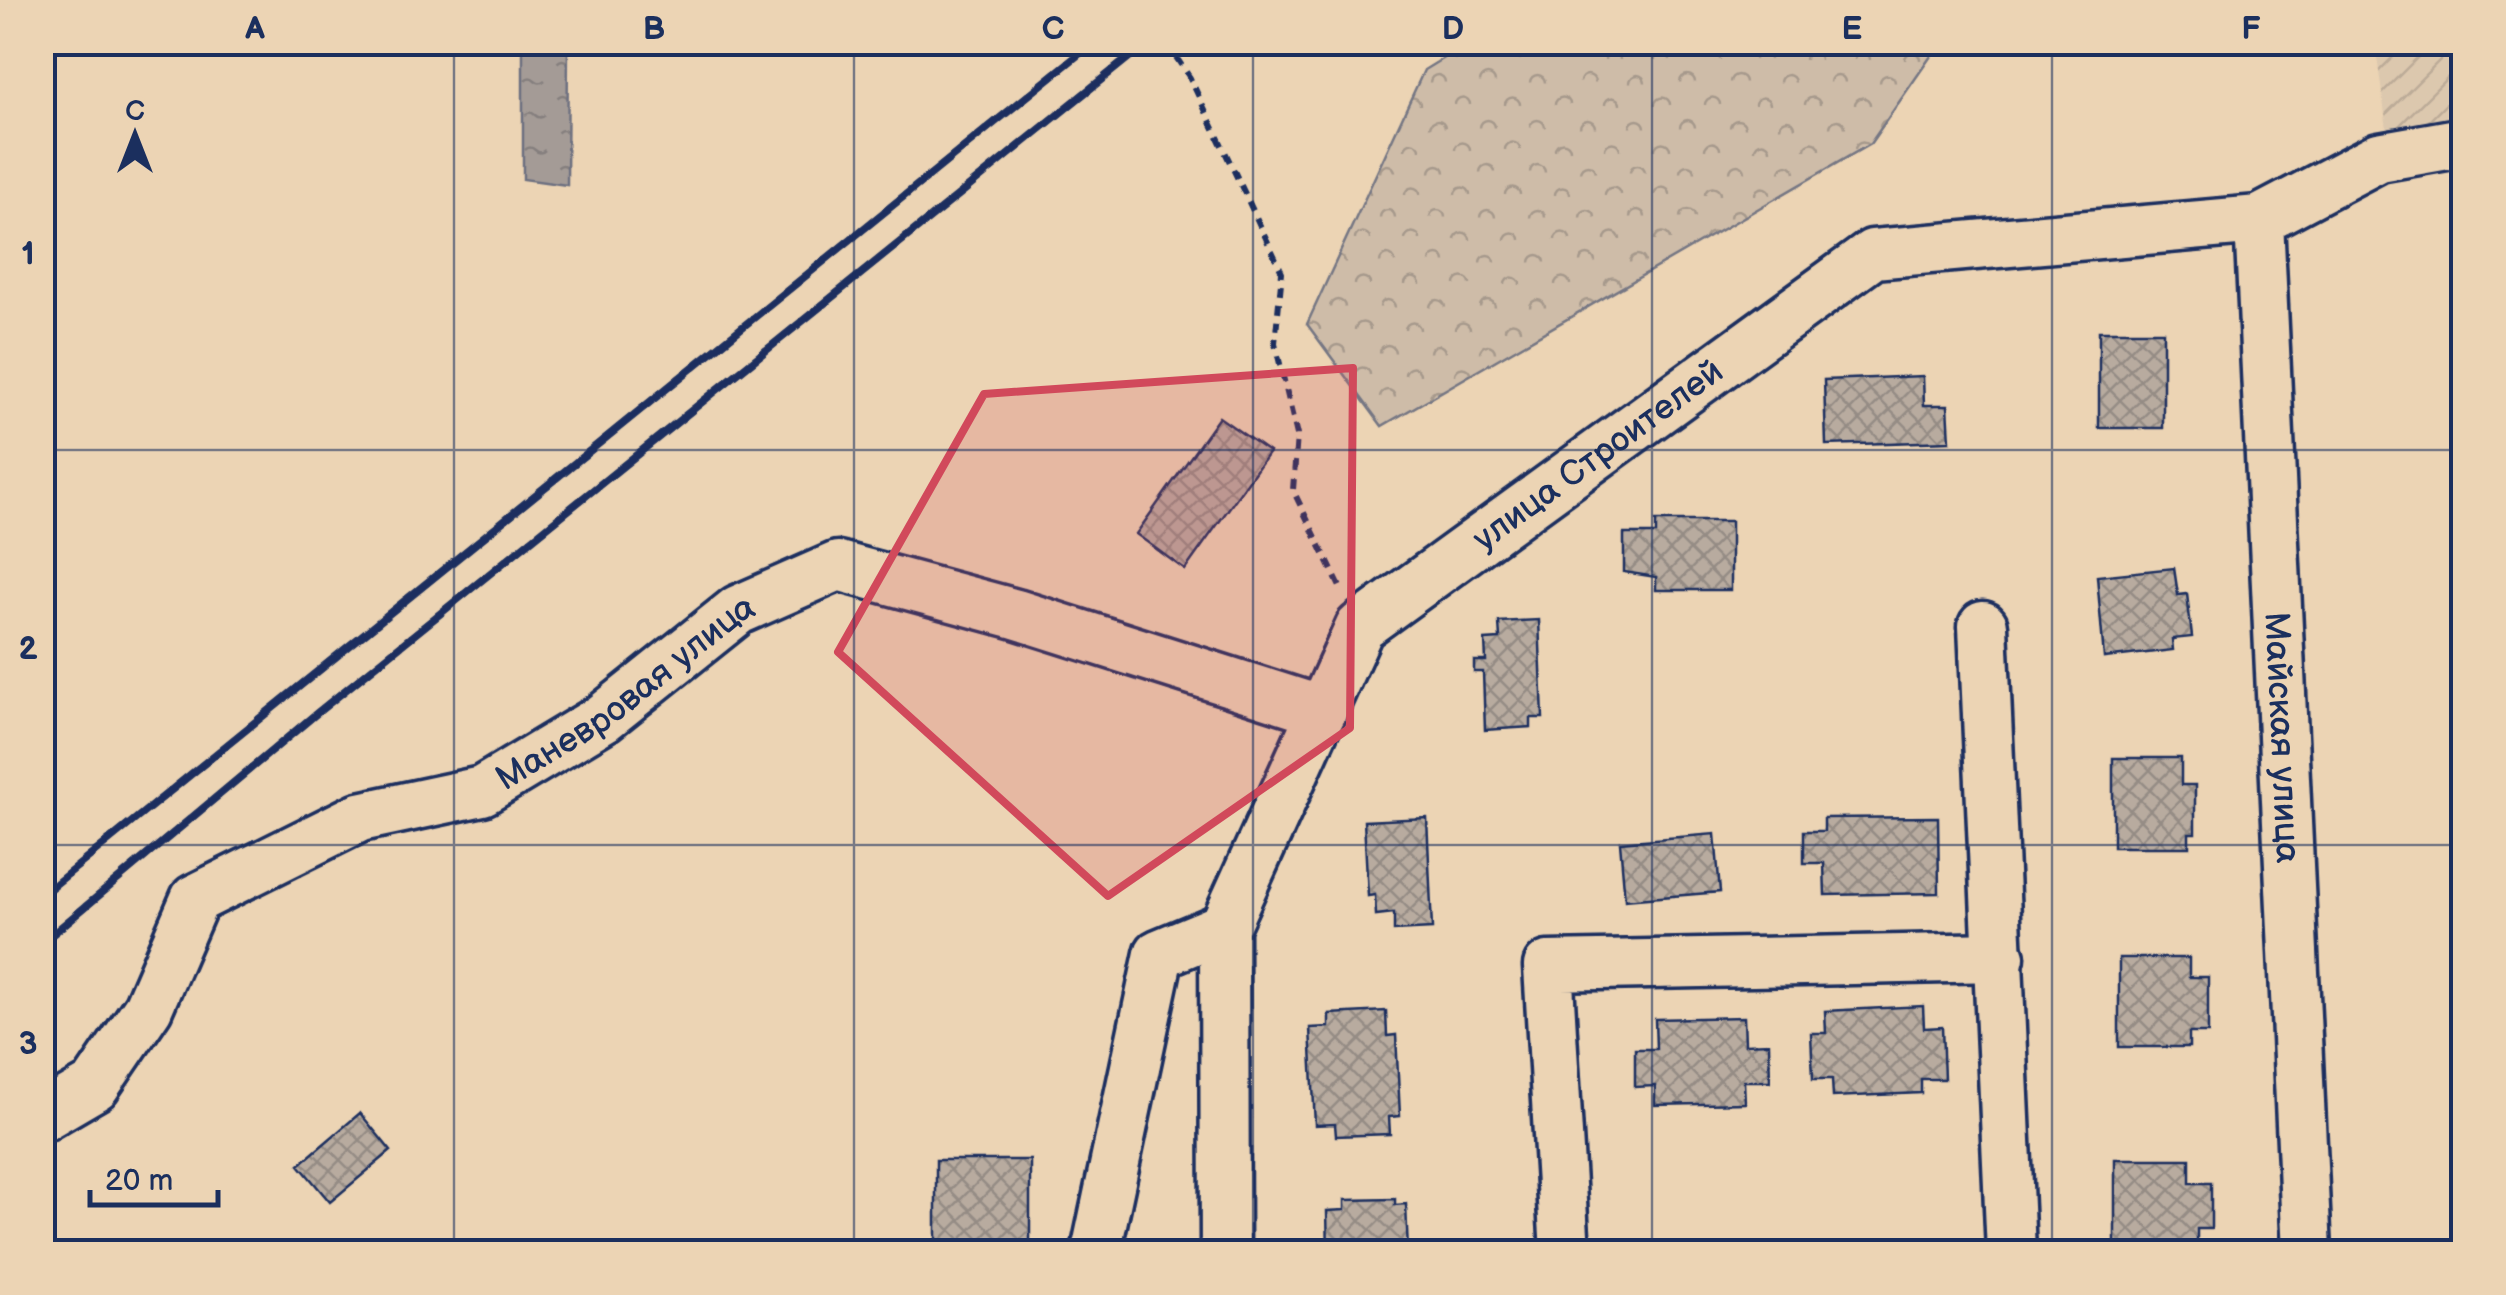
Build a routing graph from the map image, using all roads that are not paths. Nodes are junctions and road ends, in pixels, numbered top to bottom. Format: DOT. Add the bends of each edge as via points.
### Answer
graph roads {
  1 [pos="2464,142"];
  2 [pos="2259,220"];
  3 [pos="1982,626"];
  4 [pos="1322,711"];
  5 [pos="1224,927"];
  6 [pos="2000,957"];
  7 [pos="42,1117"];
  8 [pos="1096,1252"];
  9 [pos="1226,1252"];
  10 [pos="1565,1252"];
  11 [pos="2011,1252"];
  12 [pos="2307,1252"];
  1 -- 2 [label="street, улица Строителей" via="2379,158"];
  2 -- 4 [label="street, улица Строителей" via="1873,254 1360,627"];
  2 -- 12 [label="street, Майская улица"];
  3 -- 6 [label="street"];
  4 -- 5 [label="street, улица Строителей"];
  4 -- 7 [label="street, Маневровая улица" via="1016,614 838,566 738,610 603,718 482,791 360,817 195,899 148,1008 95,1086"];
  5 -- 8 [label="street" via="1160,954"];
  5 -- 9 [label="street, улица Строителей"];
  6 -- 10 [label="street" via="1548,966"];
  6 -- 11 [label="street"];
}
